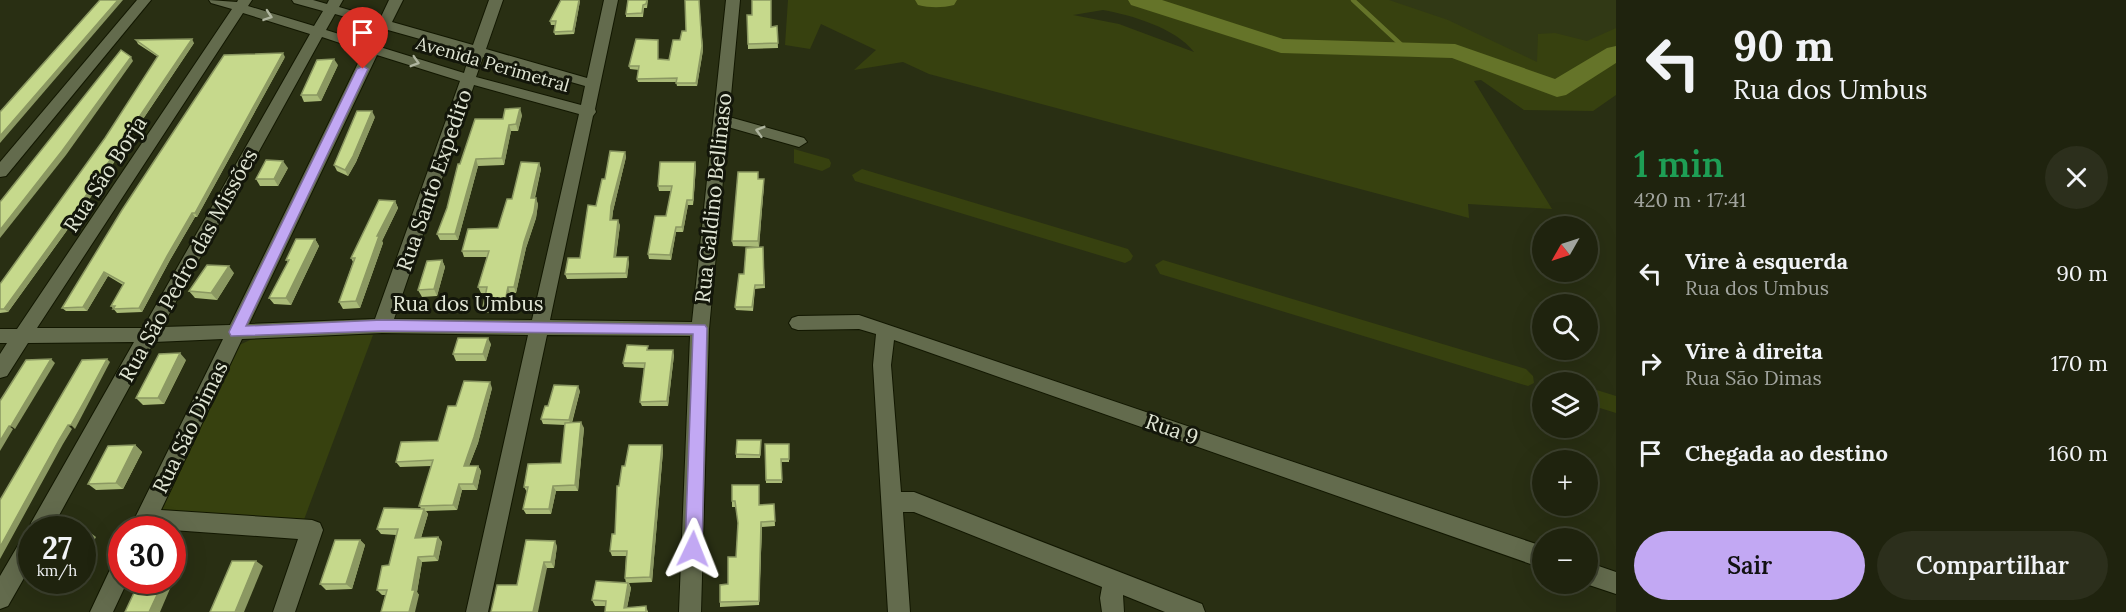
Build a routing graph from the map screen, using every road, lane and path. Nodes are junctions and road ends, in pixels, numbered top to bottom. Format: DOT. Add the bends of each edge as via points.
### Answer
graph roads {
  1 [pos="144,0"];
  2 [pos="216,0"];
  3 [pos="299,0"];
  4 [pos="396,0"];
  5 [pos="496,0"];
  6 [pos="611,0"];
  7 [pos="733,0"];
  8 [pos="242,3"];
  9 [pos="334,4"];
  10 [pos="384,23"];
  11 [pos="319,33"];
  12 [pos="372,49"];
  13 [pos="477,50"];
  14 [pos="469,79"];
  15 [pos="593,84"];
  16 [pos="589,112"];
  17 [pos="721,120"];
  18 [pos="799,142"];
  19 [pos="0,172"];
  20 [pos="798,323"];
  21 [pos="540,325"];
  22 [pos="382,326"];
  23 [pos="700,328"];
  24 [pos="886,330"];
  25 [pos="236,332"];
  26 [pos="23,335"];
  27 [pos="149,335"];
  28 [pos="0,336"];
  29 [pos="0,370"];
  30 [pos="892,502"];
  31 [pos="47,516"];
  32 [pos="146,516"];
  33 [pos="186,526"];
  34 [pos="1532,554"];
  35 [pos="18,566"];
  36 [pos="1598,577"];
  37 [pos="1114,580"];
  38 [pos="1616,583"];
  39 [pos="110,594"];
  40 [pos="0,598"];
  41 [pos="101,612"];
  42 [pos="284,612"];
  43 [pos="477,612"];
  44 [pos="690,612"];
  45 [pos="899,612"];
  46 [pos="1113,612"];
  47 [pos="1194,612"];
  1 -- 19 [label="street"];
  2 -- 8 [label="street, Avenida Perimetral"];
  3 -- 9 [label="street, Avenida Perimetral"];
  4 -- 10 [label="street, Rua São Dimas"];
  5 -- 13 [label="street, Rua Santo Expedito"];
  6 -- 15 [label="street"];
  7 -- 17 [label="street, Rua Galdino Bellinaso"];
  8 -- 11 [label="street, Avenida Perimetral, one-way"];
  8 -- 26 [label="street, Rua São Borja"];
  9 -- 10 [label="street, Avenida Perimetral"];
  9 -- 11 [label="street, Rua São Pedro das Missões"];
  10 -- 12 [label="street, Rua São Dimas"];
  10 -- 13 [label="street, Avenida Perimetral"];
  11 -- 12 [label="street, Avenida Perimetral"];
  11 -- 27 [label="street, Rua São Pedro das Missões"];
  12 -- 14 [label="street, Avenida Perimetral, one-way"];
  12 -- 25 [label="street, Rua São Dimas"];
  13 -- 14 [label="street, Rua Santo Expedito"];
  13 -- 15 [label="street, Avenida Perimetral"];
  14 -- 16 [label="street, Avenida Perimetral"];
  14 -- 22 [label="street, Rua Santo Expedito"];
  15 -- 16 [label="street"];
  16 -- 21 [label="street"];
  18 -- 17 [label="street, one-way"];
  17 -- 23 [label="street, Rua Galdino Bellinaso"];
  20 -- 24 [label="street, Rua 9" via="859,322"];
  21 -- 22 [label="street, Rua dos Umbus"];
  21 -- 23 [label="street, Rua dos Umbus"];
  21 -- 43 [label="street"];
  22 -- 25 [label="street, Rua dos Umbus"];
  23 -- 44 [label="street, Rua Galdino Bellinaso"];
  24 -- 30 [label="street" via="882,365"];
  24 -- 34 [label="street, Rua 9"];
  25 -- 27 [label="street, Rua dos Umbus"];
  25 -- 32 [label="street, Rua São Dimas"];
  26 -- 27 [label="street, Rua dos Umbus"];
  26 -- 28 [label="street, Rua dos Umbus"];
  26 -- 29 [label="street, Rua São Borja"];
  27 -- 31 [label="street, Rua São Pedro das Missões"];
  30 -- 37 [label="street" via="914,502"];
  30 -- 45 [label="street"];
  33 -- 42 [label="street" via="312,530"];
  35 -- 40 [label="street"];
  36 -- 38 [label="street"];
  37 -- 46 [label="street"];
  37 -- 47 [label="street"];
  39 -- 41 [label="street"];
}
